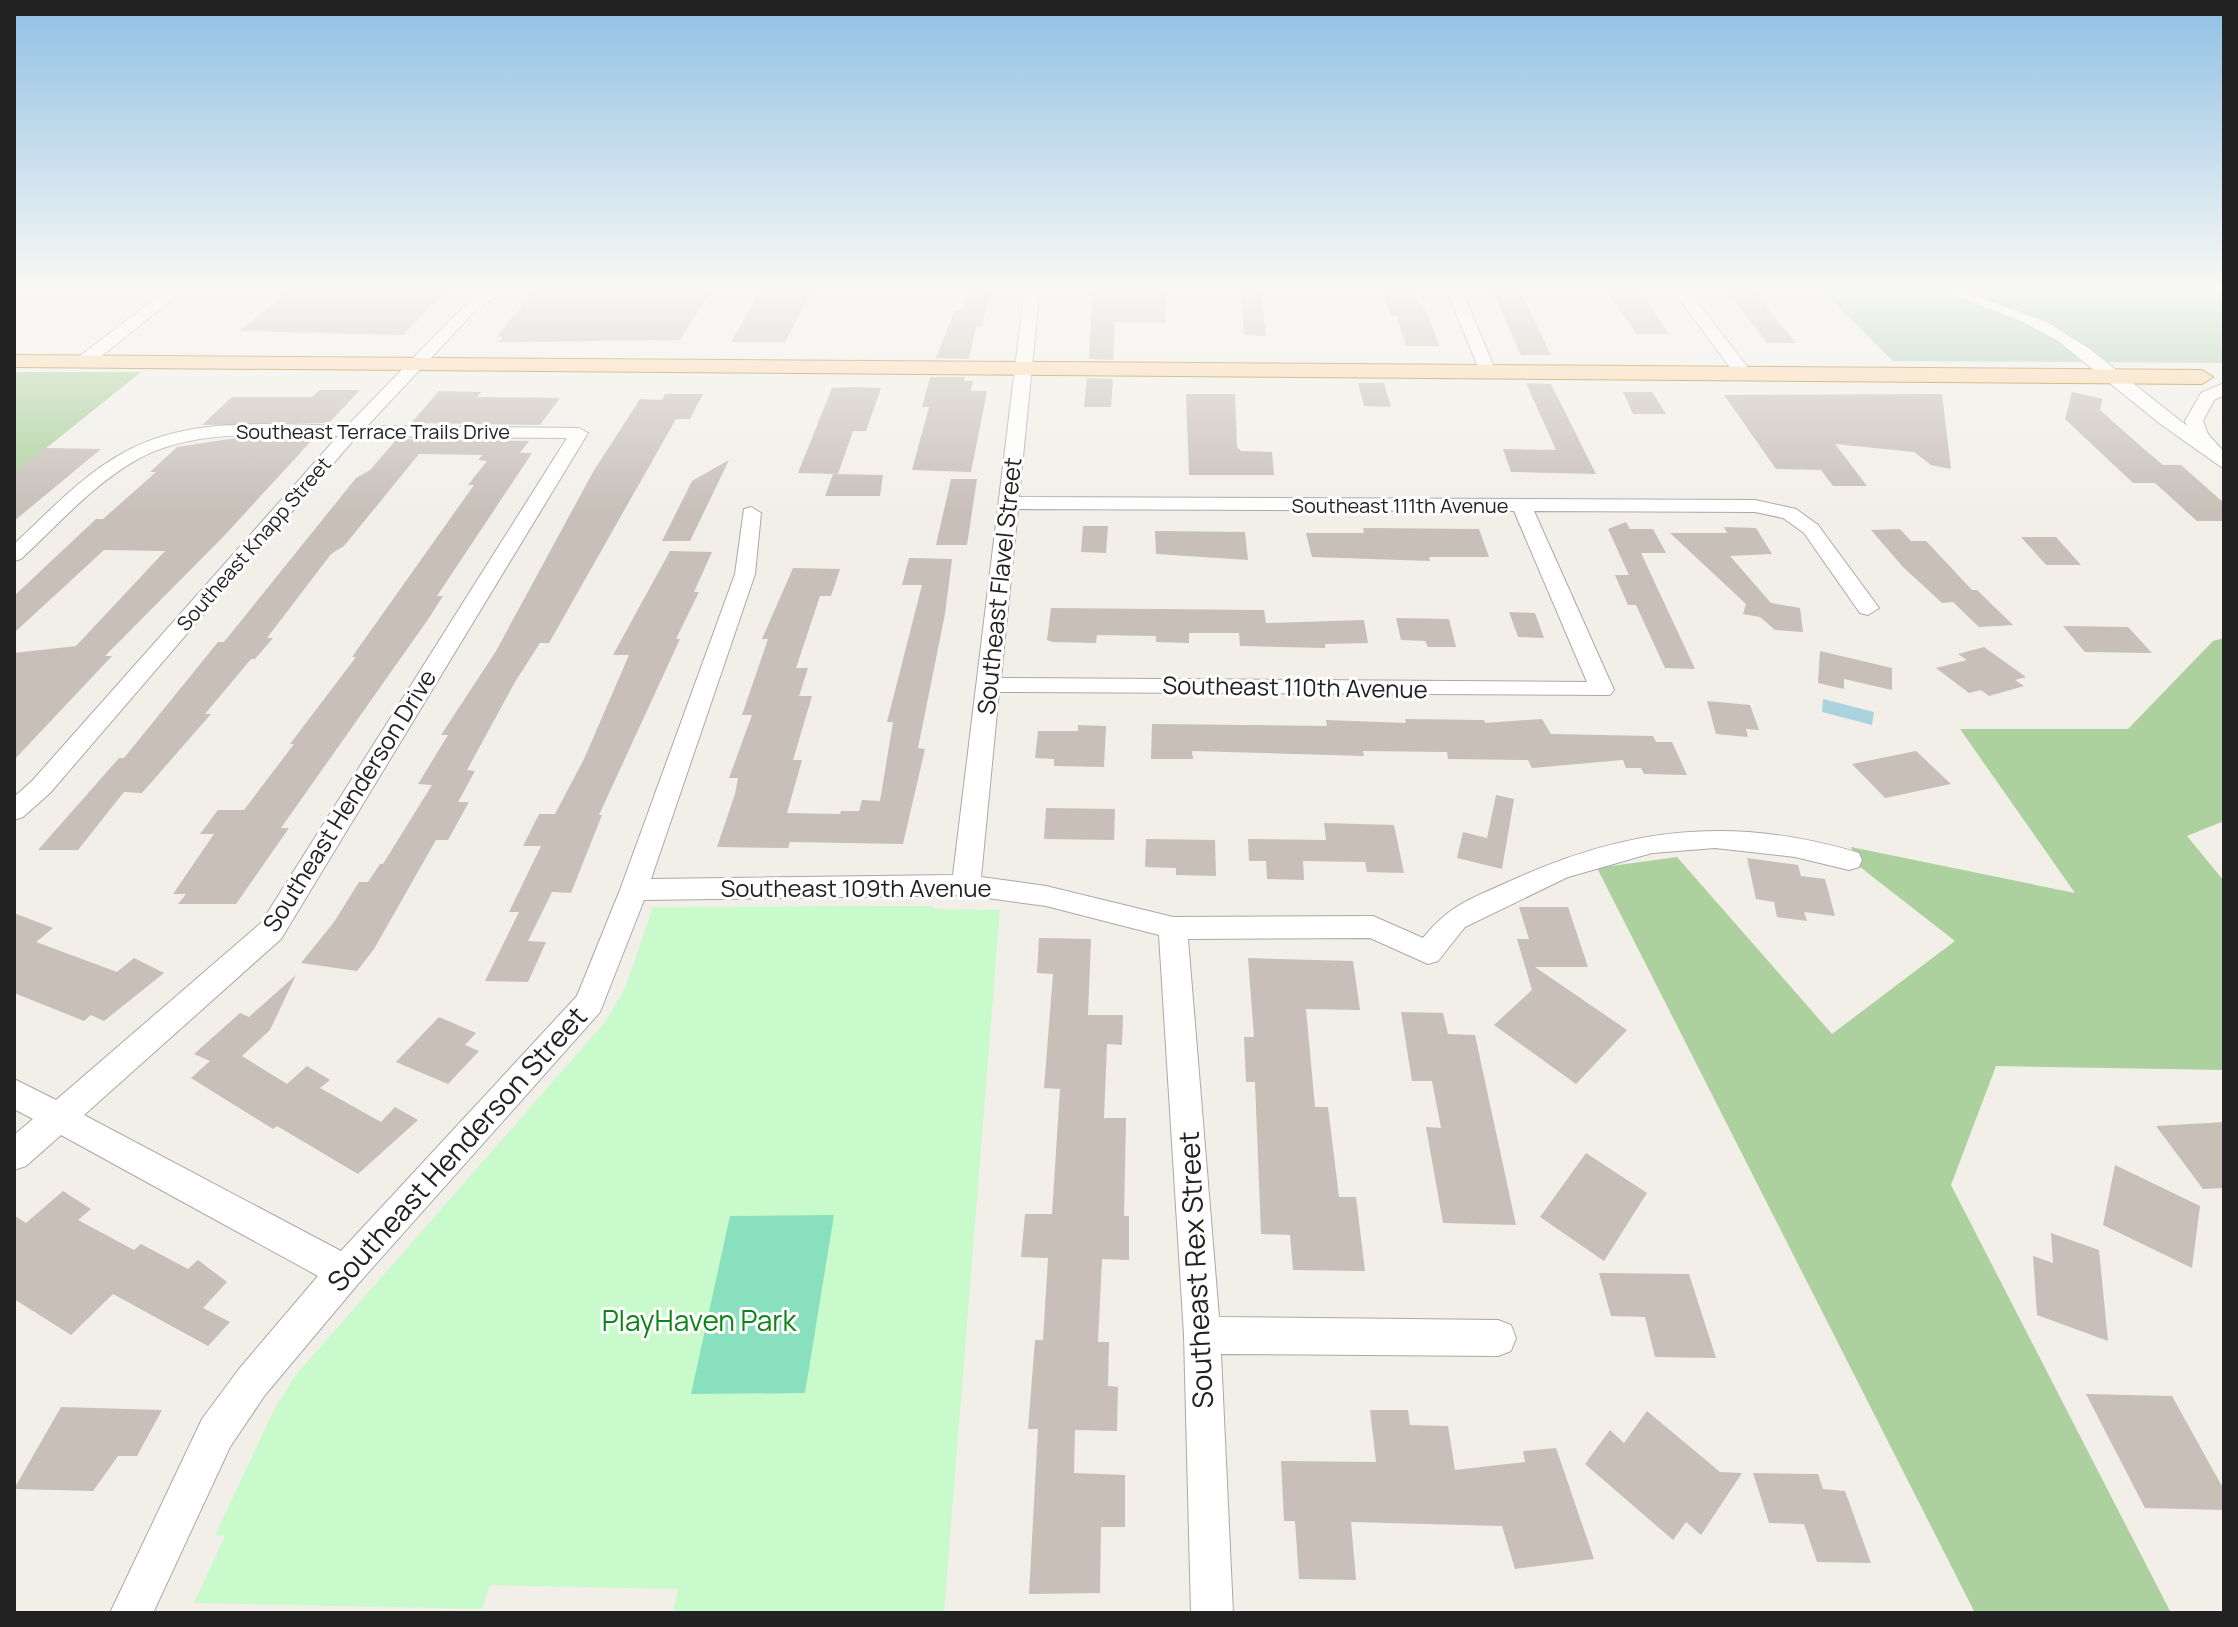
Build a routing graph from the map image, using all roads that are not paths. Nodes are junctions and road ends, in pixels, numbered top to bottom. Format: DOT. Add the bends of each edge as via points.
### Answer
graph roads {
  1 [pos="78,362"];
  2 [pos="83,362"];
  3 [pos="1024,362"];
  4 [pos="1484,362"];
  5 [pos="1735,362"];
  6 [pos="2093,362"];
  7 [pos="416,364"];
  8 [pos="1023,369"];
  9 [pos="1488,372"];
  10 [pos="1743,373"];
  11 [pos="2110,374"];
  12 [pos="2213,378"];
  13 [pos="2224,388"];
  14 [pos="352,431"];
  15 [pos="579,433"];
  16 [pos="2208,448"];
  17 [pos="2224,463"];
  18 [pos="1010,503"];
  19 [pos="1522,506"];
  20 [pos="751,513"];
  21 [pos="14,555"];
  22 [pos="1868,608"];
  23 [pos="989,685"];
  24 [pos="14,811"];
  25 [pos="1849,860"];
  26 [pos="966,885"];
  27 [pos="634,890"];
  28 [pos="1173,928"];
  29 [pos="14,1093"];
  30 [pos="61,1118"];
  31 [pos="14,1155"];
  32 [pos="345,1272"];
  33 [pos="1202,1335"];
  34 [pos="1498,1338"];
  35 [pos="131,1613"];
  36 [pos="1212,1613"];
  1 -- 2 [label="main road"];
  2 -- 7 [label="main road"];
  3 -- 8 [label="street, Southeast Flavel Street"];
  4 -- 9 [label="street"];
  5 -- 10 [label="street"];
  6 -- 11 [label="street"];
  7 -- 8 [label="main road"];
  7 -- 14 [label="street, Southeast Knapp Street"];
  8 -- 9 [label="main road"];
  8 -- 18 [label="street, Southeast Flavel Street"];
  9 -- 10 [label="main road"];
  10 -- 11 [label="main road"];
  11 -- 12 [label="main road"];
  11 -- 16 [label="street" via="2178,431"];
  13 -- 16 [label="street" via="2207,397 2194,421"];
  14 -- 15 [label="street, Southeast Terrace Trails Drive"];
  14 -- 21 [label="street, Southeast Terrace Trails Drive" via="240,430 163,443 132,455 107,473"];
  14 -- 24 [label="street, Southeast Knapp Street" via="41,787"];
  15 -- 30 [label="street, Southeast Henderson Drive" via="271,931"];
  16 -- 17 [label="street"];
  18 -- 19 [label="street, Southeast 111th Avenue"];
  18 -- 23 [label="street, Southeast Flavel Street"];
  19 -- 22 [label="street, Southeast 111th Avenue" via="1755,506 1789,513 1811,529"];
  19 -- 23 [label="street, Southeast 110th Avenue" via="1602,690"];
  20 -- 27 [label="street, Southeast Henderson Street" via="745,574"];
  23 -- 26 [label="street, Southeast Flavel Street"];
  25 -- 28 [label="street, Southeast 109th Avenue" via="1795,847 1715,838 1652,843 1559,870 1503,895 1455,919 1428,953 1373,927"];
  26 -- 27 [label="street, Southeast 109th Avenue"];
  26 -- 28 [label="street, Southeast 109th Avenue" via="1046,896"];
  27 -- 32 [label="street, Southeast Henderson Street" via="601,978 571,1027"];
  28 -- 33 [label="street, Southeast Rex Street"];
  29 -- 30 [label="street"];
  30 -- 31 [label="street, Southeast Henderson Drive"];
  30 -- 32 [label="street"];
  32 -- 35 [label="street, Southeast Henderson Street" via="216,1433"];
  33 -- 34 [label="street"];
  33 -- 36 [label="street, Southeast Rex Street"];
}
